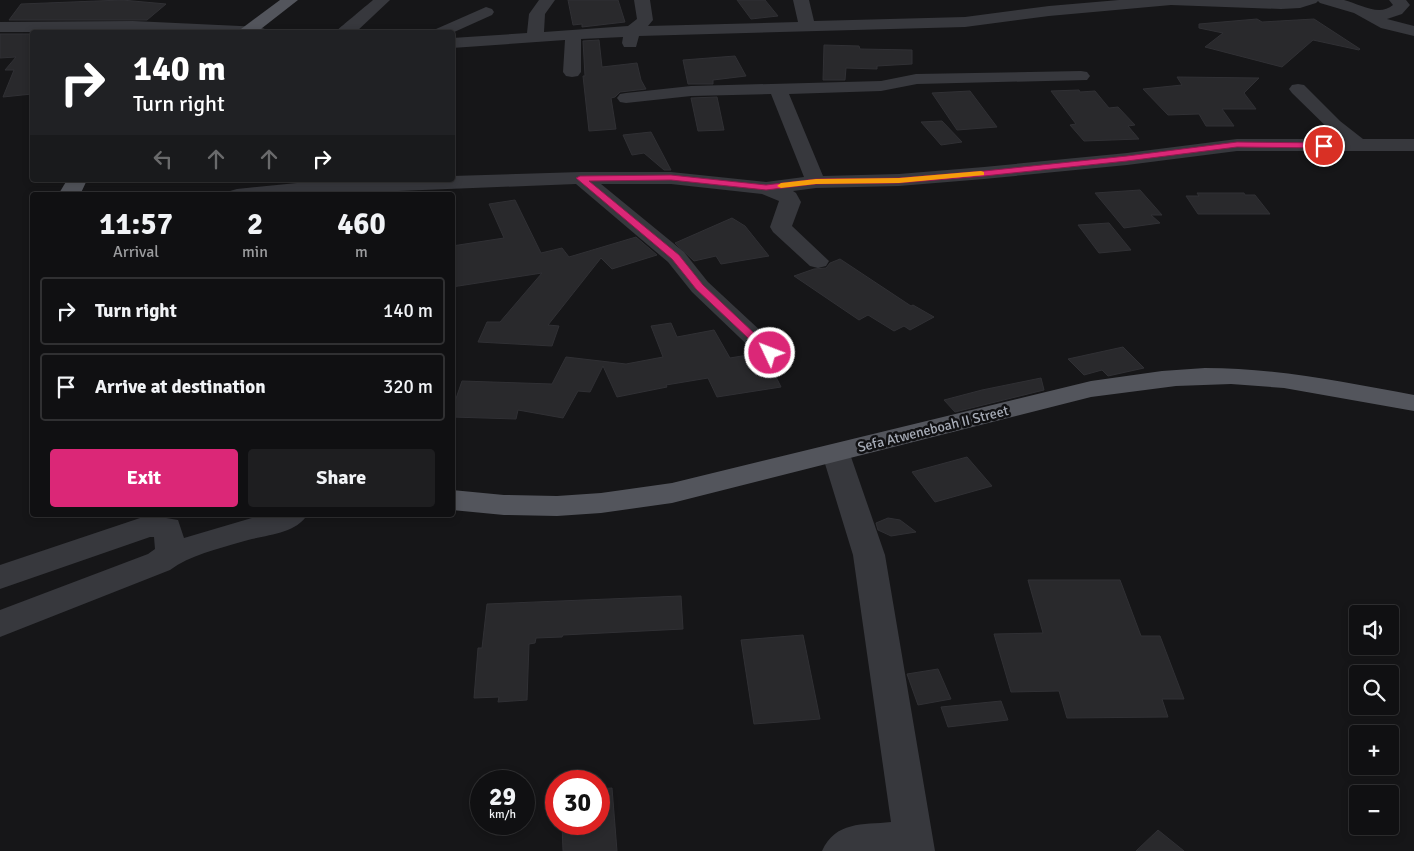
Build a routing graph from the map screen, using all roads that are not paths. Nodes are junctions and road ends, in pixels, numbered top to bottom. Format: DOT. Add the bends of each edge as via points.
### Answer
graph roads {
  1 [pos="290,0"];
  2 [pos="382,0"];
  3 [pos="547,0"];
  4 [pos="642,0"];
  5 [pos="801,0"];
  6 [pos="1311,0"];
  7 [pos="1325,0"];
  8 [pos="1397,0"];
  9 [pos="486,12"];
  10 [pos="1378,20"];
  11 [pos="807,26"];
  12 [pos="0,27"];
  13 [pos="212,30"];
  14 [pos="253,30"];
  15 [pos="346,30"];
  16 [pos="446,30"];
  17 [pos="632,31"];
  18 [pos="1414,32"];
  19 [pos="573,34"];
  20 [pos="535,36"];
  21 [pos="455,43"];
  22 [pos="628,49"];
  23 [pos="572,72"];
  24 [pos="1081,76"];
  25 [pos="778,89"];
  26 [pos="1298,89"];
  27 [pos="626,98"];
  28 [pos="1414,145"];
  29 [pos="1359,146"];
  30 [pos="580,178"];
  31 [pos="455,181"];
  32 [pos="401,182"];
  33 [pos="816,182"];
  34 [pos="311,184"];
  35 [pos="766,188"];
  36 [pos="256,192"];
  37 [pos="341,192"];
  38 [pos="818,260"];
  39 [pos="770,353"];
  40 [pos="1414,402"];
  41 [pos="836,454"];
  42 [pos="455,500"];
  43 [pos="289,517"];
  44 [pos="157,520"];
  45 [pos="240,521"];
  46 [pos="170,554"];
  47 [pos="0,577"];
  48 [pos="0,624"];
  49 [pos="914,845"];
  50 [pos="842,851"];
  1 -- 14 [label="main road"];
  2 -- 15 [label="street"];
  3 -- 20 [label="street" via="537,14"];
  4 -- 17 [label="street" via="645,20"];
  5 -- 11 [label="street"];
  6 -- 11 [label="street" via="1281,4 1150,1 965,22"];
  7 -- 10 [label="street" via="1359,8"];
  8 -- 10 [label="street" via="1402,5 1396,11 1380,14"];
  9 -- 16 [label="street"];
  10 -- 18 [label="street"];
  11 -- 17 [label="street"];
  12 -- 13 [label="street" via="133,26"];
  17 -- 19 [label="street"];
  17 -- 22 [label="street"];
  19 -- 20 [label="street"];
  19 -- 23 [label="street"];
  20 -- 21 [label="street"];
  24 -- 25 [label="street" via="916,79 882,86"];
  25 -- 27 [label="street" via="691,91"];
  25 -- 33 [label="street"];
  26 -- 29 [label="street"];
  28 -- 29 [label="street"];
  29 -- 33 [label="street" via="1237,144 984,173"];
  30 -- 31 [label="street"];
  30 -- 35 [label="street" via="671,178"];
  30 -- 39 [label="street" via="676,257 700,287"];
  32 -- 34 [label="street"];
  33 -- 35 [label="street"];
  34 -- 36 [label="street"];
  34 -- 37 [label="street"];
  35 -- 38 [label="street" via="789,197 781,227"];
  40 -- 41 [label="main road, Sefa Atweneboah II Street" via="1249,377 1158,380 1091,389"];
  41 -- 42 [label="main road, Sefa Atweneboah II Street" via="672,493 607,503 492,505"];
  41 -- 49 [label="street" via="869,555"];
  43 -- 45 [label="street" via="282,521"];
  44 -- 46 [label="street" via="167,528 172,546"];
  44 -- 47 [label="street"];
  45 -- 46 [label="street"];
  46 -- 48 [label="street" via="159,562"];
  49 -- 50 [label="street" via="852,844"];
}
